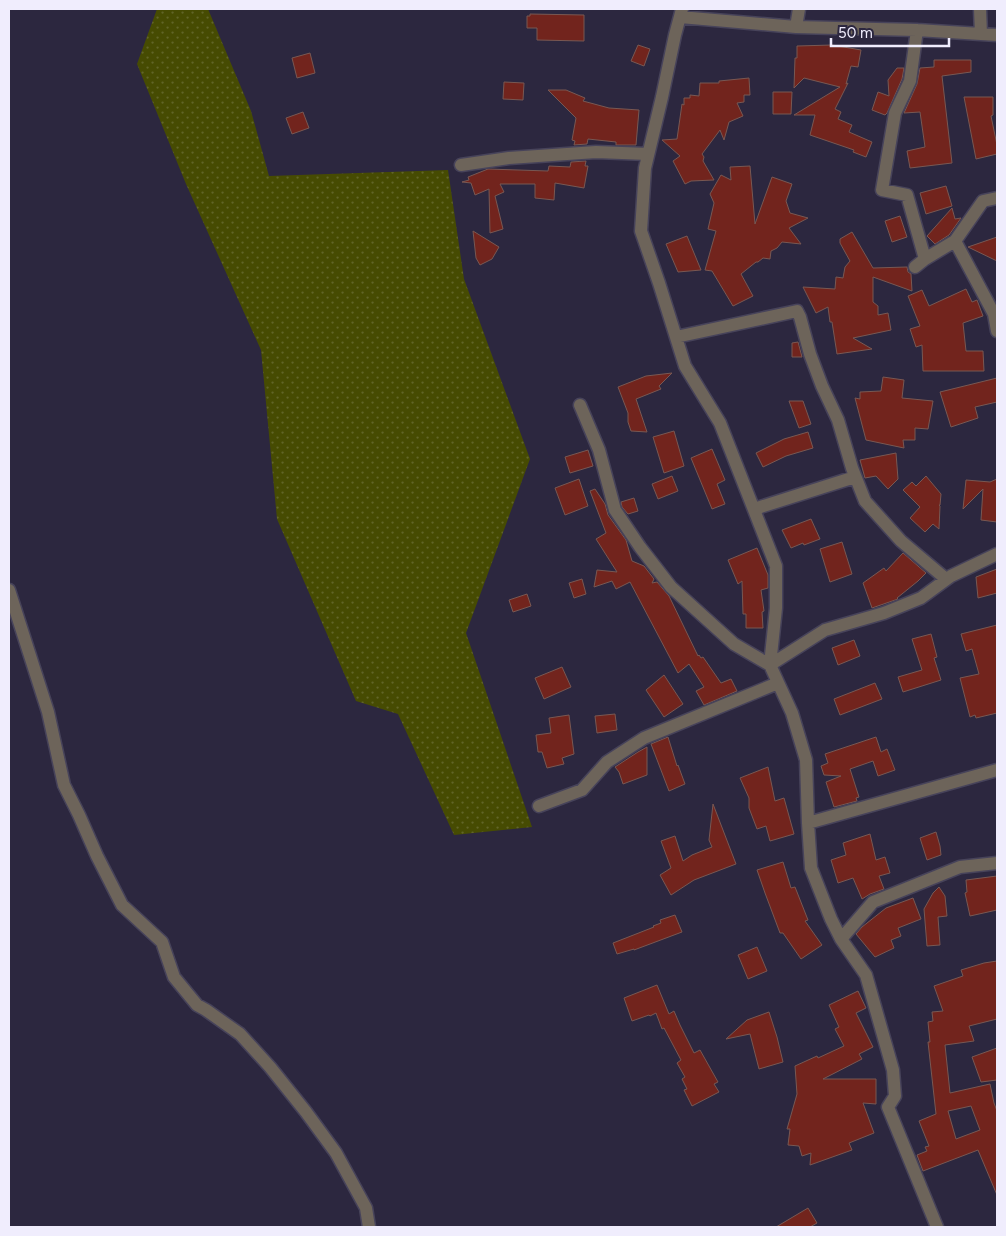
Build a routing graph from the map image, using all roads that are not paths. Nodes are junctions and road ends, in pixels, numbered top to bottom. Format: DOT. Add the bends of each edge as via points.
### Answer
graph roads {
  1 [pos="799,9"];
  2 [pos="980,9"];
  3 [pos="681,13"];
  4 [pos="796,27"];
  5 [pos="917,30"];
  6 [pos="981,34"];
  7 [pos="997,35"];
  8 [pos="648,154"];
  9 [pos="461,166"];
  10 [pos="997,198"];
  11 [pos="955,241"];
  12 [pos="997,331"];
  13 [pos="676,337"];
  14 [pos="580,405"];
  15 [pos="855,477"];
  16 [pos="754,509"];
  17 [pos="997,554"];
  18 [pos="946,579"];
  19 [pos="9,590"];
  20 [pos="770,665"];
  21 [pos="778,683"];
  22 [pos="997,770"];
  23 [pos="539,806"];
  24 [pos="808,823"];
  25 [pos="997,863"];
  26 [pos="841,939"];
  27 [pos="370,1227"];
  28 [pos="937,1227"];
  1 -- 4 [label="street"];
  2 -- 6 [label="street"];
  3 -- 4 [label="street"];
  3 -- 8 [label="street"];
  4 -- 5 [label="street"];
  5 -- 6 [label="street"];
  5 -- 11 [label="street" via="910,81 895,113 882,190 907,195 920,263"];
  6 -- 7 [label="street"];
  8 -- 9 [label="street" via="596,152 509,158"];
  8 -- 13 [label="street" via="641,231"];
  10 -- 11 [label="street" via="983,201"];
  11 -- 12 [label="street" via="994,314"];
  13 -- 15 [label="street" via="797,311 822,386 838,420"];
  13 -- 16 [label="street" via="685,366 720,423"];
  14 -- 20 [label="street" via="599,450 615,510 640,547 671,587 734,644"];
  15 -- 16 [label="street"];
  15 -- 18 [label="street" via="865,501 901,541"];
  16 -- 20 [label="street" via="776,566 776,608"];
  17 -- 18 [label="street"];
  18 -- 20 [label="street" via="914,601 825,630"];
  19 -- 27 [label="street" via="48,712 64,785 122,905 162,942 174,977 198,1005 240,1034 306,1112 336,1153 366,1208"];
  20 -- 21 [label="street"];
  21 -- 23 [label="street" via="644,738 607,762 582,790"];
  21 -- 24 [label="street" via="792,713 806,760"];
  22 -- 24 [label="street"];
  24 -- 26 [label="street" via="811,868"];
  25 -- 26 [label="street" via="960,867 873,902"];
  26 -- 28 [label="street" via="866,975 893,1070 894,1096 888,1107"];
}
